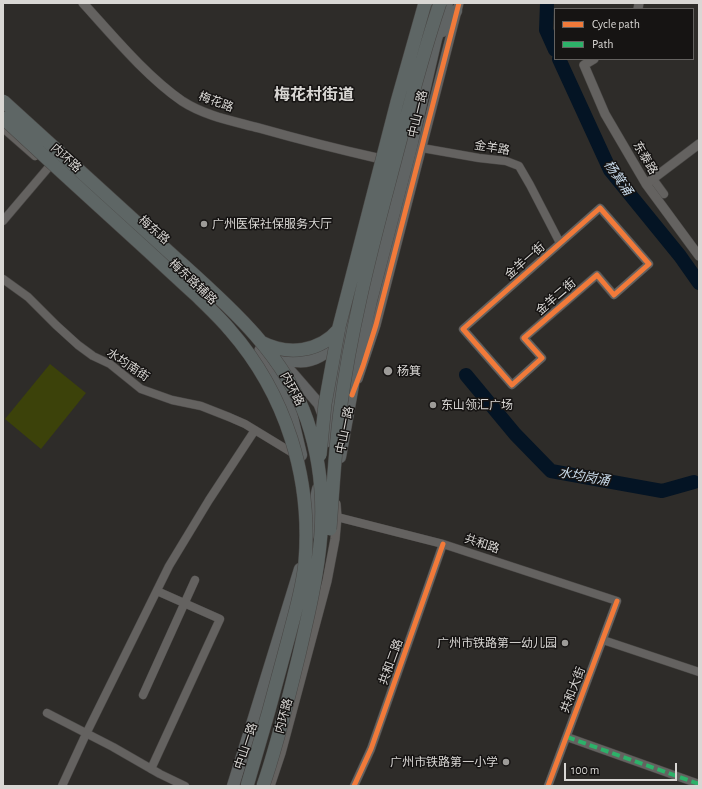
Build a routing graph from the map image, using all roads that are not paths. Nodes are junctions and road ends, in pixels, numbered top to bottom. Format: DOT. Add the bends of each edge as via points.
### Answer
graph roads {
  1 [pos="83,3"];
  2 [pos="421,3"];
  3 [pos="433,3"];
  4 [pos="440,3"];
  5 [pos="447,3"];
  6 [pos="457,7"];
  7 [pos="424,27"];
  8 [pos="436,39"];
  9 [pos="592,60"];
  10 [pos="3,95"];
  11 [pos="3,101"];
  12 [pos="3,107"];
  13 [pos="3,114"];
  14 [pos="3,118"];
  15 [pos="3,128"];
  16 [pos="415,128"];
  17 [pos="397,132"];
  18 [pos="699,144"];
  19 [pos="393,147"];
  20 [pos="422,148"];
  21 [pos="377,158"];
  22 [pos="48,168"];
  23 [pos="386,173"];
  24 [pos="649,181"];
  25 [pos="664,194"];
  26 [pos="395,207"];
  27 [pos="3,221"];
  28 [pos="119,223"];
  29 [pos="560,243"];
  30 [pos="164,249"];
  31 [pos="370,254"];
  32 [pos="699,256"];
  33 [pos="649,264"];
  34 [pos="163,265"];
  35 [pos="3,279"];
  36 [pos="349,323"];
  37 [pos="276,354"];
  38 [pos="316,359"];
  39 [pos="276,376"];
  40 [pos="512,385"];
  41 [pos="352,395"];
  42 [pos="327,408"];
  43 [pos="255,430"];
  44 [pos="326,450"];
  45 [pos="302,458"];
  46 [pos="321,474"];
  47 [pos="333,491"];
  48 [pos="338,517"];
  49 [pos="312,519"];
  50 [pos="323,541"];
  51 [pos="443,544"];
  52 [pos="305,564"];
  53 [pos="195,580"];
  54 [pos="157,591"];
  55 [pos="617,601"];
  56 [pos="184,604"];
  57 [pos="318,618"];
  58 [pos="603,640"];
  59 [pos="299,649"];
  60 [pos="699,672"];
  61 [pos="291,687"];
  62 [pos="143,695"];
  63 [pos="47,713"];
  64 [pos="86,734"];
  65 [pos="566,737"];
  66 [pos="151,769"];
  67 [pos="699,784"];
  68 [pos="62,786"];
  69 [pos="185,786"];
  70 [pos="233,786"];
  71 [pos="248,786"];
  72 [pos="259,786"];
  73 [pos="263,786"];
  74 [pos="270,786"];
  75 [pos="354,786"];
  76 [pos="548,786"];
  1 -- 21 [label="street, 梅花路" via="151,74 192,107 235,122"];
  2 -- 7 [label="main road"];
  2 -- 21 [label="street" via="402,61"];
  2 -- 52 [label="highway, bridge" via="339,327 325,404 314,514"];
  3 -- 7 [label="main road, 中山一路"];
  4 -- 31 [label="highway, bridge" via="418,71"];
  5 -- 8 [label="main road, 中山一路"];
  6 -- 8 [label="main road"];
  6 -- 20 [label="street"];
  7 -- 17 [label="main road, 中山一路"];
  8 -- 16 [label="main road, 中山一路"];
  9 -- 24 [label="street, 东泰路" via="584,65 605,114"];
  10 -- 30 [label="street, 梅东路辅路" via="152,231"];
  11 -- 61 [label="highway, 内环路, bridge" via="241,320 272,355 300,403 315,450 321,488 322,524 315,584"];
  12 -- 30 [label="main road, 梅东路"];
  13 -- 28 [label="main road, 梅东路"];
  14 -- 34 [label="highway, 内环路, bridge"];
  15 -- 22 [label="street"];
  16 -- 19 [label="street"];
  16 -- 26 [label="main road, 中山一路"];
  17 -- 19 [label="main road, 中山一路"];
  17 -- 21 [label="main road"];
  18 -- 24 [label="street"];
  19 -- 21 [label="street"];
  19 -- 23 [label="main road, 中山一路"];
  20 -- 29 [label="street, 金羊路" via="506,161 519,166"];
  20 -- 41 [label="street" via="376,325"];
  21 -- 23 [label="street"];
  21 -- 38 [label="street" via="331,336 328,345"];
  22 -- 27 [label="street"];
  22 -- 28 [label="street"];
  23 -- 26 [label="street"];
  23 -- 36 [label="main road, 中山一路"];
  24 -- 25 [label="street"];
  24 -- 32 [label="street, 东泰路"];
  26 -- 41 [label="main road, 中山一路" via="368,314"];
  28 -- 39 [label="main road, 梅东路" via="181,271 244,330"];
  29 -- 33 [label="street, 金羊一街" via="600,208"];
  29 -- 40 [label="street, 金羊一街" via="463,328"];
  30 -- 37 [label="main road, 梅东路"];
  31 -- 34 [label="highway, bridge" via="354,305 343,324 323,343 298,350 274,347 256,338"];
  31 -- 61 [label="highway, bridge" via="340,411 324,578 314,618"];
  33 -- 40 [label="street, 金羊二街" via="614,295 597,275 524,338 542,358"];
  34 -- 52 [label="highway, 内环路, bridge" via="229,328 256,364 273,394 293,441 302,478 305,502"];
  35 -- 43 [label="street, 水均南街" via="28,297 78,346 110,364 141,389 172,400 201,406 240,421"];
  36 -- 38 [label="main road" via="331,348"];
  36 -- 42 [label="main road, 中山一路"];
  37 -- 38 [label="main road" via="296,362"];
  37 -- 42 [label="main road, 梅东路"];
  39 -- 42 [label="main road, 梅东路" via="286,391 303,407"];
  39 -- 45 [label="main road" via="291,413"];
  41 -- 42 [label="main road" via="339,407"];
  41 -- 47 [label="main road, 中山一路"];
  42 -- 44 [label="main road, 中山一路"];
  42 -- 50 [label="main road" via="324,424 321,507"];
  43 -- 45 [label="street, 水均南街"];
  43 -- 54 [label="street" via="209,500"];
  45 -- 49 [label="main road"];
  46 -- 49 [label="main road, 中山一路"];
  47 -- 48 [label="street"];
  47 -- 50 [label="main road, 中山一路"];
  48 -- 51 [label="street, 共和路"];
  48 -- 57 [label="street" via="332,560"];
  49 -- 70 [label="main road, 中山一路" via="284,621"];
  50 -- 59 [label="main road, 中山一路"];
  51 -- 55 [label="street, 共和路"];
  51 -- 75 [label="street, 共和二路" via="371,749"];
  52 -- 71 [label="highway, 内环路, bridge" via="280,670"];
  53 -- 56 [label="street"];
  54 -- 56 [label="street"];
  54 -- 64 [label="street"];
  55 -- 58 [label="street, 共和大街"];
  56 -- 62 [label="street"];
  56 -- 66 [label="street" via="220,619"];
  57 -- 59 [label="street"];
  57 -- 74 [label="street"];
  58 -- 60 [label="street"];
  58 -- 65 [label="street, 共和大街"];
  59 -- 72 [label="main road, 中山一路"];
  61 -- 73 [label="highway, 内环路, bridge"];
  63 -- 64 [label="street"];
  64 -- 66 [label="street"];
  64 -- 68 [label="street"];
  65 -- 67 [label="street"];
  65 -- 76 [label="street, 共和大街"];
  66 -- 69 [label="street"];
}
